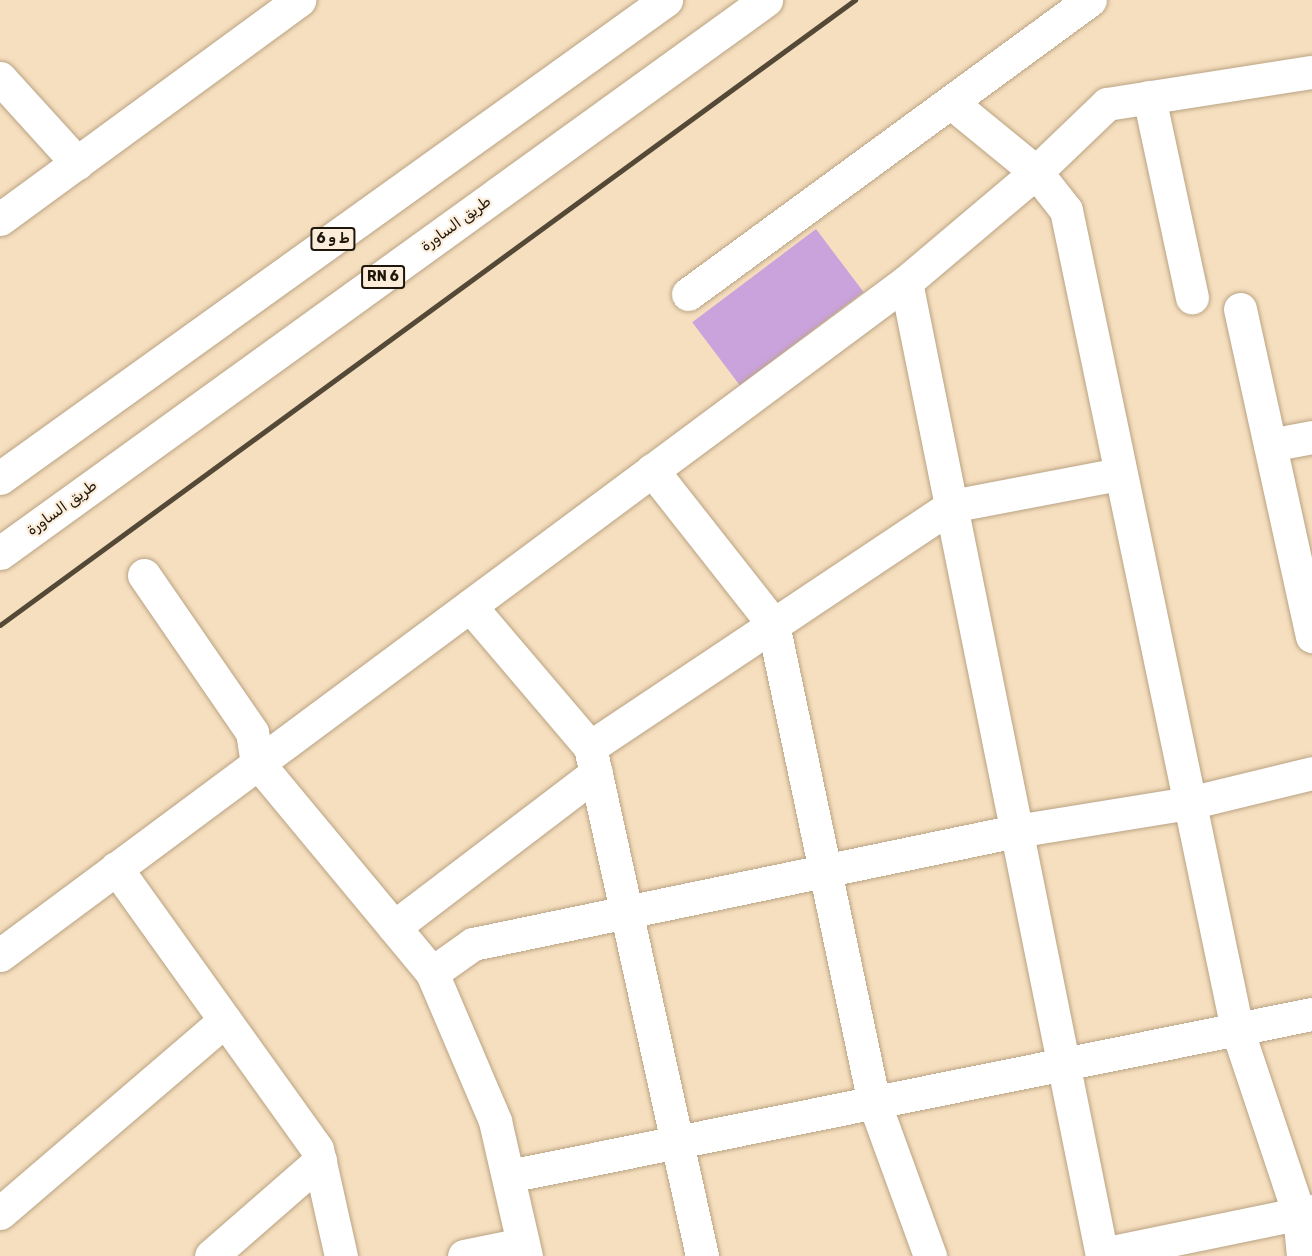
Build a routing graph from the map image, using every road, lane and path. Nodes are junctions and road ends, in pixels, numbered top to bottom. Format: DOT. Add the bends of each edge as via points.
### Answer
graph roads {
  1 [pos="300,0"];
  2 [pos="666,0"];
  3 [pos="766,0"];
  4 [pos="1090,0"];
  5 [pos="1312,72"];
  6 [pos="0,78"];
  7 [pos="1149,98"];
  8 [pos="953,104"];
  9 [pos="77,163"];
  10 [pos="1036,172"];
  11 [pos="0,219"];
  12 [pos="906,282"];
  13 [pos="688,294"];
  14 [pos="1192,297"];
  15 [pos="1240,309"];
  16 [pos="1312,437"];
  17 [pos="1270,445"];
  18 [pos="652,470"];
  19 [pos="1119,474"];
  20 [pos="0,478"];
  21 [pos="951,506"];
  22 [pos="0,553"];
  23 [pos="144,575"];
  24 [pos="470,606"];
  25 [pos="773,624"];
  26 [pos="1312,636"];
  27 [pos="593,760"];
  28 [pos="257,762"];
  29 [pos="1312,773"];
  30 [pos="1189,803"];
  31 [pos="1016,831"];
  32 [pos="116,868"];
  33 [pos="826,873"];
  34 [pos="627,914"];
  35 [pos="394,927"];
  36 [pos="0,955"];
  37 [pos="432,973"];
  38 [pos="1312,1014"];
  39 [pos="225,1020"];
  40 [pos="1237,1029"];
  41 [pos="1063,1064"];
  42 [pos="874,1102"];
  43 [pos="677,1142"];
  44 [pos="320,1161"];
  45 [pos="509,1176"];
  46 [pos="0,1213"];
  47 [pos="1306,1213"];
  48 [pos="524,1250"];
  49 [pos="1102,1255"];
  50 [pos="211,1256"];
  51 [pos="341,1256"];
  52 [pos="464,1256"];
  53 [pos="702,1256"];
  54 [pos="930,1256"];
  55 [pos="1303,1256"];
  1 -- 9 [label="street"];
  2 -- 20 [label="street, ط و 6"];
  3 -- 22 [label="street, طريق الساورة / RN 6"];
  4 -- 8 [label="street"];
  5 -- 7 [label="street"];
  6 -- 9 [label="street"];
  7 -- 10 [label="street" via="1107,104"];
  7 -- 14 [label="street"];
  8 -- 10 [label="street"];
  8 -- 13 [label="street"];
  9 -- 11 [label="street"];
  10 -- 12 [label="street"];
  10 -- 19 [label="street" via="1066,210"];
  12 -- 18 [label="street"];
  12 -- 21 [label="street"];
  15 -- 17 [label="street"];
  16 -- 17 [label="street"];
  17 -- 26 [label="street"];
  18 -- 24 [label="street"];
  18 -- 25 [label="street"];
  19 -- 21 [label="street"];
  19 -- 30 [label="street"];
  21 -- 25 [label="street"];
  21 -- 31 [label="street"];
  23 -- 28 [label="street" via="252,732"];
  24 -- 27 [label="street"];
  24 -- 28 [label="street"];
  25 -- 27 [label="street"];
  25 -- 33 [label="street"];
  27 -- 34 [label="street"];
  27 -- 35 [label="street"];
  28 -- 32 [label="street"];
  28 -- 35 [label="street"];
  29 -- 30 [label="street"];
  30 -- 31 [label="street"];
  30 -- 40 [label="street"];
  31 -- 33 [label="street"];
  31 -- 41 [label="street"];
  32 -- 36 [label="street"];
  32 -- 39 [label="street"];
  33 -- 34 [label="street"];
  33 -- 42 [label="street"];
  34 -- 37 [label="street" via="472,944"];
  34 -- 43 [label="street"];
  35 -- 37 [label="street"];
  37 -- 45 [label="street" via="495,1121"];
  38 -- 40 [label="street"];
  39 -- 44 [label="street" via="317,1149"];
  39 -- 46 [label="street"];
  40 -- 41 [label="street"];
  40 -- 47 [label="street"];
  41 -- 42 [label="street"];
  41 -- 49 [label="street"];
  42 -- 43 [label="street"];
  42 -- 54 [label="street"];
  43 -- 45 [label="street"];
  43 -- 53 [label="street"];
  44 -- 50 [label="street"];
  44 -- 51 [label="street"];
  45 -- 48 [label="street"];
  47 -- 49 [label="street"];
  47 -- 55 [label="street"];
  48 -- 52 [label="street"];
}
